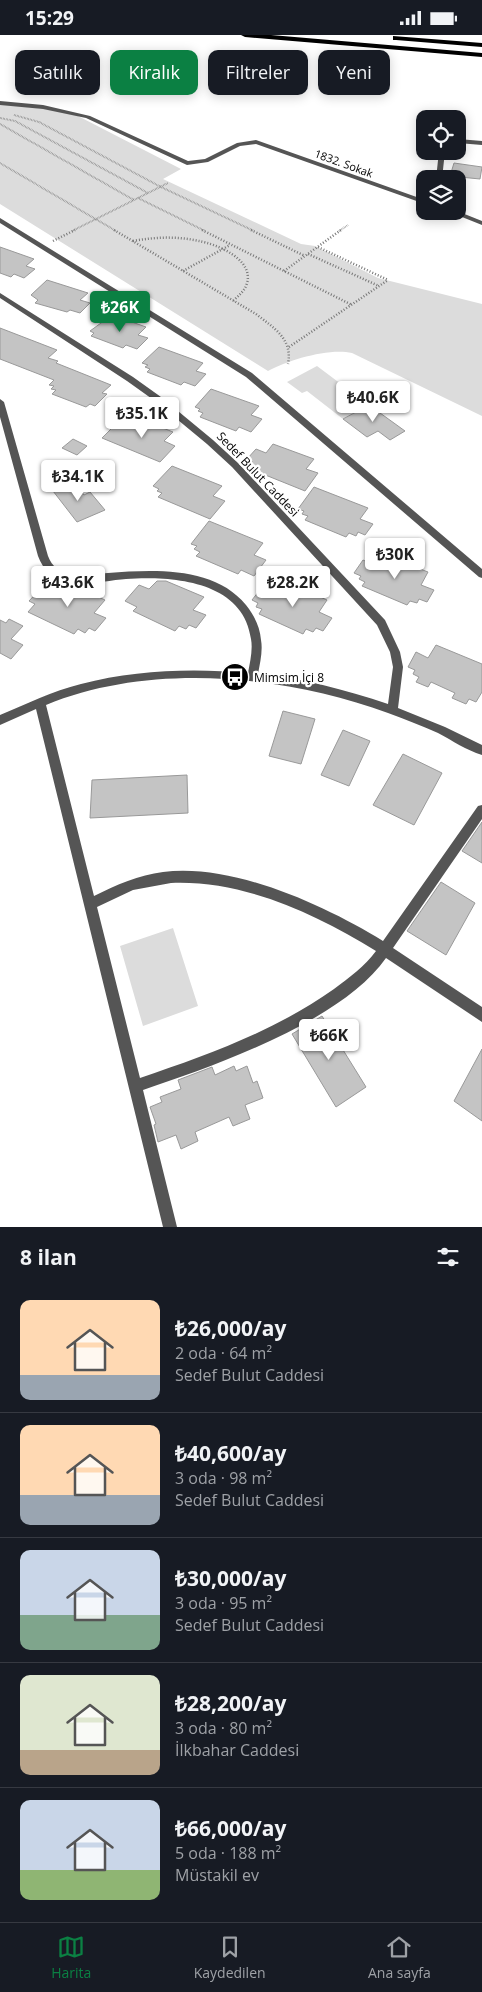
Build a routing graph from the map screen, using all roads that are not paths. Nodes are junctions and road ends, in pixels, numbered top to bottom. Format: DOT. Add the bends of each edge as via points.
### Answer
graph roads {
  1 [pos="245,35"];
  2 [pos="384,37"];
  3 [pos="482,45"];
  4 [pos="482,55"];
  5 [pos="0,103"];
  6 [pos="466,142"];
  7 [pos="482,143"];
  8 [pos="416,199"];
  9 [pos="466,217"];
  10 [pos="0,220"];
  11 [pos="482,223"];
  12 [pos="0,295"];
  13 [pos="0,402"];
  14 [pos="482,574"];
  15 [pos="252,678"];
  16 [pos="40,702"];
  17 [pos="392,710"];
  18 [pos="0,721"];
  19 [pos="482,750"];
  20 [pos="482,810"];
  21 [pos="90,904"];
  22 [pos="385,949"];
  23 [pos="482,1015"];
  24 [pos="135,1086"];
  25 [pos="170,1227"];
  1 -- 4 [label="highway"];
  2 -- 3 [label="highway"];
  5 -- 8 [label="street, 1832. Sokak" via="38,106 83,116 187,163 206,161 238,144 256,142"];
  6 -- 7 [label="street"];
  9 -- 11 [label="street"];
  10 -- 14 [label="street" via="249,375"];
  12 -- 17 [label="street, Sedef Bulut Caddesi" via="158,399 235,465 381,623 395,652 398,667"];
  13 -- 15 [label="street" via="48,567 70,579 171,575 198,580 216,588 242,607 254,626 257,649"];
  15 -- 16 [label="street" via="201,675 134,678 80,689"];
  15 -- 17 [label="street" via="315,688"];
  16 -- 18 [label="street"];
  16 -- 21 [label="street"];
  17 -- 19 [label="street"];
  20 -- 22 [label="street"];
  21 -- 22 [label="street" via="144,881 179,877 213,879 291,900 331,917"];
  21 -- 24 [label="street"];
  22 -- 23 [label="street"];
  22 -- 24 [label="street" via="354,983 305,1014 212,1059"];
  24 -- 25 [label="street"];
}
